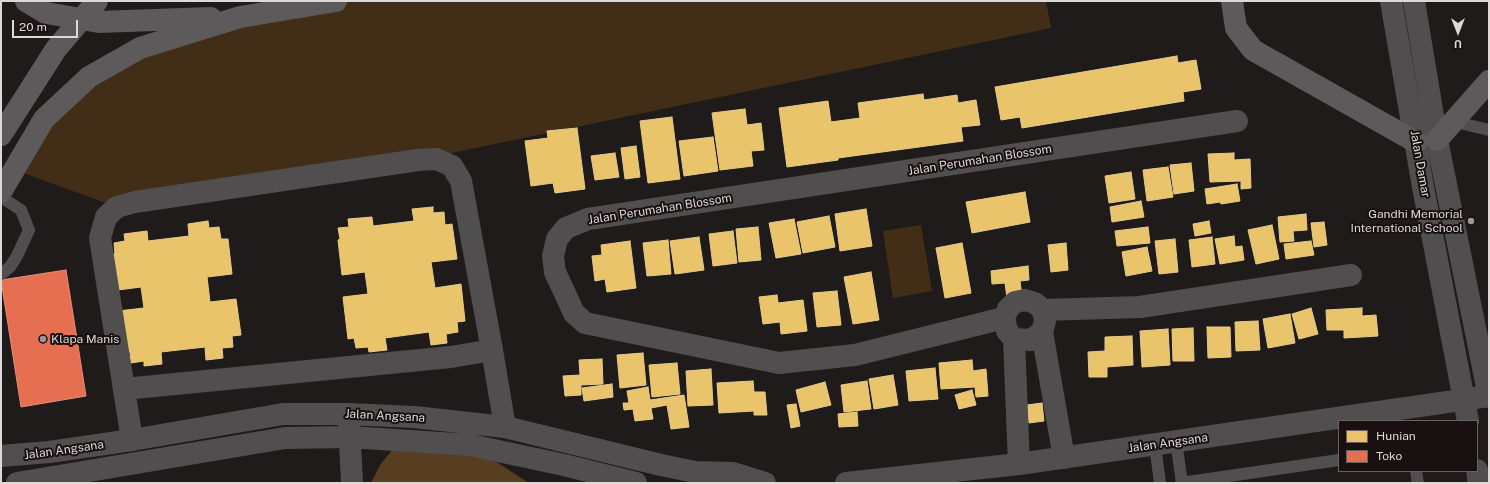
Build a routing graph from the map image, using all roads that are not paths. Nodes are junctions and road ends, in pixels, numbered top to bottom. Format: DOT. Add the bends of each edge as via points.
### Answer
graph roads {
  1 [pos="26,1"];
  2 [pos="97,1"];
  3 [pos="336,1"];
  4 [pos="1232,1"];
  5 [pos="1391,1"];
  6 [pos="1414,1"];
  7 [pos="240,17"];
  8 [pos="1489,81"];
  9 [pos="1237,121"];
  10 [pos="1455,122"];
  11 [pos="1489,130"];
  12 [pos="1,136"];
  13 [pos="1426,141"];
  14 [pos="15,170"];
  15 [pos="1,192"];
  16 [pos="1,197"];
  17 [pos="1,274"];
  18 [pos="1351,275"];
  19 [pos="1043,310"];
  20 [pos="1004,318"];
  21 [pos="1042,332"];
  22 [pos="1014,339"];
  23 [pos="492,350"];
  24 [pos="124,389"];
  25 [pos="1489,396"];
  26 [pos="1464,399"];
  27 [pos="348,414"];
  28 [pos="1468,420"];
  29 [pos="505,427"];
  30 [pos="350,437"];
  31 [pos="132,440"];
  32 [pos="1165,443"];
  33 [pos="1,456"];
  34 [pos="1064,458"];
  35 [pos="1338,460"];
  36 [pos="1019,464"];
  37 [pos="1416,472"];
  38 [pos="1477,472"];
  39 [pos="17,483"];
  40 [pos="352,483"];
  41 [pos="636,483"];
  42 [pos="765,483"];
  43 [pos="846,483"];
  44 [pos="1160,483"];
  45 [pos="1181,483"];
  46 [pos="1418,483"];
  47 [pos="1480,483"];
  1 -- 7 [label="main road" via="46,13 99,22"];
  2 -- 12 [label="main road" via="56,49"];
  3 -- 7 [label="main road"];
  4 -- 13 [label="main road" via="1236,28 1253,50"];
  5 -- 13 [label="street, Jalan Damar"];
  6 -- 13 [label="street, Jalan Damar"];
  7 -- 14 [label="main road" via="140,48 89,77 44,120"];
  8 -- 10 [label="main road"];
  9 -- 20 [label="street, Jalan Perumahan Blossom" via="588,219 566,228 557,239 553,256 554,272 574,313 585,323 778,363 855,355"];
  10 -- 11 [label="lane"];
  10 -- 13 [label="main road"];
  12 -- 14 [label="main road" via="12,150"];
  13 -- 25 [label="street, Jalan Damar"];
  13 -- 26 [label="street, Jalan Damar"];
  14 -- 15 [label="main road"];
  16 -- 17 [label="lane" via="21,210 29,230 17,256 10,267"];
  18 -- 19 [label="street" via="1140,307"];
  19 -- 20 [label="street" via="1026,300 1015,302"];
  19 -- 21 [label="street" via="1046,321"];
  20 -- 22 [label="street" via="1007,331"];
  21 -- 22 [label="street" via="1031,340"];
  21 -- 34 [label="street"];
  22 -- 36 [label="street"];
  23 -- 24 [label="street" via="450,357"];
  23 -- 24 [label="street" via="461,181 452,166 436,160 418,160 135,202 117,207 106,217 100,238"];
  23 -- 29 [label="street"];
  24 -- 31 [label="street"];
  25 -- 26 [label="street, Jalan Angsana"];
  26 -- 28 [label="street, Jalan Damar"];
  26 -- 32 [label="street, Jalan Angsana"];
  27 -- 29 [label="street, Jalan Angsana" via="414,417"];
  27 -- 30 [label="street"];
  27 -- 31 [label="street, Jalan Angsana" via="283,414"];
  29 -- 42 [label="street, Jalan Angsana" via="661,465 694,472 733,473"];
  30 -- 39 [label="street, Jalan Angsana" via="285,438"];
  30 -- 40 [label="street"];
  30 -- 41 [label="street, Jalan Angsana" via="470,445"];
  31 -- 33 [label="street, Jalan Angsana"];
  32 -- 34 [label="street, Jalan Angsana"];
  32 -- 44 [label="lane"];
  32 -- 45 [label="lane"];
  34 -- 36 [label="street, Jalan Angsana"];
  35 -- 45 [label="lane"];
  36 -- 43 [label="street, Jalan Angsana"];
  37 -- 46 [label="lane"];
  38 -- 47 [label="street"];
}
